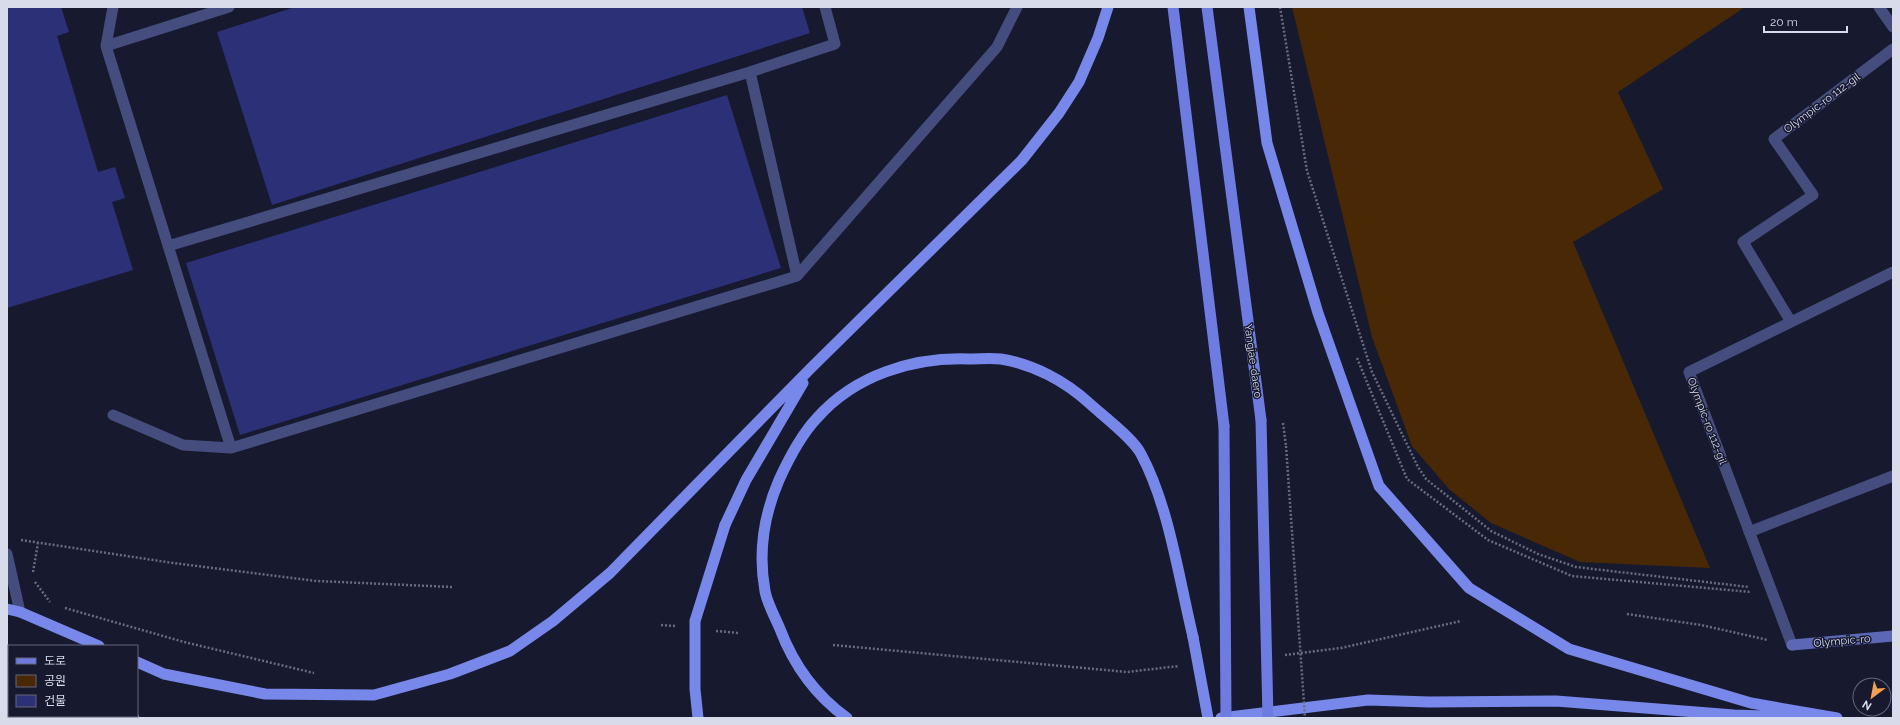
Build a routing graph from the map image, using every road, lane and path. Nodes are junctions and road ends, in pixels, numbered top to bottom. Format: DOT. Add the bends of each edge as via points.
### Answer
graph roads {
  1 [pos="113,7"];
  2 [pos="229,7"];
  3 [pos="825,7"];
  4 [pos="1017,7"];
  5 [pos="1108,7"];
  6 [pos="1173,7"];
  7 [pos="1206,7"];
  8 [pos="1249,7"];
  9 [pos="1280,7"];
  10 [pos="1879,7"];
  11 [pos="1893,27"];
  12 [pos="106,46"];
  13 [pos="1893,49"];
  14 [pos="750,72"];
  15 [pos="168,246"];
  16 [pos="1893,272"];
  17 [pos="796,276"];
  18 [pos="1791,322"];
  19 [pos="1356,356"];
  20 [pos="811,368"];
  21 [pos="113,415"];
  22 [pos="1286,446"];
  23 [pos="231,448"];
  24 [pos="1893,476"];
  25 [pos="1749,532"];
  26 [pos="15,539"];
  27 [pos="38,543"];
  28 [pos="7,554"];
  29 [pos="452,587"];
  30 [pos="1772,593"];
  31 [pos="51,604"];
  32 [pos="58,606"];
  33 [pos="7,609"];
  34 [pos="20,612"];
  35 [pos="1627,614"];
  36 [pos="1460,621"];
  37 [pos="1893,636"];
  38 [pos="97,645"];
  39 [pos="833,645"];
  40 [pos="1792,645"];
  41 [pos="1278,656"];
  42 [pos="138,662"];
  43 [pos="1183,666"];
  44 [pos="315,673"];
  45 [pos="698,718"];
  46 [pos="847,718"];
  47 [pos="1208,718"];
  48 [pos="1220,718"];
  49 [pos="1226,718"];
  50 [pos="1268,718"];
  51 [pos="1305,718"];
  52 [pos="1822,718"];
  53 [pos="1837,718"];
  1 -- 12 [label="street"];
  2 -- 12 [label="street"];
  3 -- 14 [label="street" via="835,44"];
  4 -- 17 [label="street" via="997,47"];
  5 -- 20 [label="highway" via="1079,82 1059,113 1022,160"];
  6 -- 49 [label="main road, bridge" via="1224,426"];
  7 -- 50 [label="main road, Yangjae-daero, bridge" via="1261,420"];
  8 -- 53 [label="highway" via="1267,143 1318,313 1379,486 1469,588 1569,649 1750,703"];
  9 -- 30 [label="path" via="1308,171 1372,372 1426,479 1492,530 1538,554 1576,567 1737,585"];
  10 -- 11 [label="street"];
  12 -- 15 [label="street"];
  13 -- 18 [label="street, Olympic-ro 112-gil" via="1774,139 1813,194 1743,242"];
  14 -- 15 [label="street"];
  14 -- 17 [label="street"];
  15 -- 23 [label="street"];
  16 -- 18 [label="street, Olympic-ro 112-gil"];
  17 -- 23 [label="street"];
  18 -- 25 [label="street, Olympic-ro 112-gil" via="1688,372"];
  19 -- 30 [label="path" via="1407,479 1488,540 1572,576"];
  20 -- 42 [label="highway" via="610,573 553,621 510,651 450,674 374,695 265,694 164,674"];
  20 -- 45 [label="highway, bridge" via="746,480 725,524 694,621"];
  21 -- 23 [label="street" via="184,445"];
  22 -- 51 [label="path, bridge"];
  24 -- 25 [label="street"];
  25 -- 30 [label="street, Olympic-ro 112-gil"];
  26 -- 27 [label="path"];
  27 -- 29 [label="path" via="317,581"];
  27 -- 31 [label="path" via="32,578"];
  28 -- 34 [label="street"];
  30 -- 40 [label="street, Olympic-ro 112-gil"];
  32 -- 44 [label="path" via="184,642"];
  33 -- 34 [label="highway"];
  34 -- 38 [label="highway"];
  35 -- 40 [label="path" via="1702,625"];
  36 -- 41 [label="path" via="1341,648"];
  37 -- 40 [label="main road, Olympic-ro"];
  39 -- 43 [label="path" via="1127,672"];
  46 -- 47 [label="highway, bridge" via="808,683 785,643 765,592 762,559 764,520 790,456 817,417 849,390 882,373 917,362 958,358 1001,360 1038,369 1075,390 1141,451 1162,503 1193,637"];
  48 -- 52 [label="highway" via="1368,700 1556,701 1734,715"];
}
